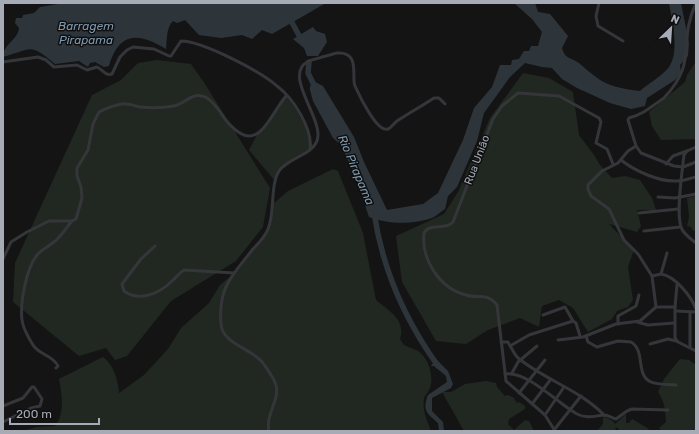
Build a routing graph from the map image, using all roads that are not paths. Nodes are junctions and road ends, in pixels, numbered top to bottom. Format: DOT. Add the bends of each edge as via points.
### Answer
graph roads {
  1 [pos="599,3"];
  2 [pos="696,3"];
  3 [pos="623,41"];
  4 [pos="692,44"];
  5 [pos="3,62"];
  6 [pos="678,87"];
  7 [pos="286,96"];
  8 [pos="445,104"];
  9 [pos="636,146"];
  10 [pos="696,147"];
  11 [pos="310,149"];
  12 [pos="687,151"];
  13 [pos="622,160"];
  14 [pos="696,162"];
  15 [pos="613,164"];
  16 [pos="666,164"];
  17 [pos="683,167"];
  18 [pos="696,177"];
  19 [pos="682,181"];
  20 [pos="696,194"];
  21 [pos="658,197"];
  22 [pos="680,197"];
  23 [pos="678,209"];
  24 [pos="639,213"];
  25 [pos="72,221"];
  26 [pos="680,227"];
  27 [pos="644,231"];
  28 [pos="695,241"];
  29 [pos="155,246"];
  30 [pos="667,253"];
  31 [pos="3,259"];
  32 [pos="234,273"];
  33 [pos="661,274"];
  34 [pos="652,276"];
  35 [pos="677,285"];
  36 [pos="639,295"];
  37 [pos="656,307"];
  38 [pos="675,307"];
  39 [pos="696,310"];
  40 [pos="676,311"];
  41 [pos="690,312"];
  42 [pos="543,315"];
  43 [pos="573,321"];
  44 [pos="635,322"];
  45 [pos="674,323"];
  46 [pos="618,324"];
  47 [pos="580,336"];
  48 [pos="586,336"];
  49 [pos="558,340"];
  50 [pos="676,340"];
  51 [pos="501,342"];
  52 [pos="650,344"];
  53 [pos="510,346"];
  54 [pos="537,346"];
  55 [pos="690,347"];
  56 [pos="696,351"];
  57 [pos="521,359"];
  58 [pos="545,360"];
  59 [pos="56,368"];
  60 [pos="536,370"];
  61 [pos="512,373"];
  62 [pos="505,374"];
  63 [pos="551,379"];
  64 [pos="528,381"];
  65 [pos="676,384"];
  66 [pos="564,387"];
  67 [pos="542,390"];
  68 [pos="519,393"];
  69 [pos="581,396"];
  70 [pos="557,400"];
  71 [pos="532,404"];
  72 [pos="3,406"];
  73 [pos="668,410"];
  74 [pos="571,411"];
  75 [pos="545,415"];
  76 [pos="604,415"];
  77 [pos="3,422"];
  78 [pos="555,430"];
  79 [pos="269,431"];
  1 -- 3 [label="street" via="596,16 598,26"];
  2 -- 4 [label="street" via="690,17"];
  5 -- 7 [label="street" via="38,57 54,67 77,65 88,70 98,68 110,74 127,50 146,48 171,56 181,41 206,47 245,66 278,86"];
  6 -- 9 [label="street" via="644,113 629,118"];
  7 -- 11 [label="street" via="306,125 311,138"];
  7 -- 25 [label="street" via="268,125 255,136 241,134 231,127 207,98 198,96 184,100 176,106 160,108 123,104 99,112 93,124 88,150 77,168 82,198 76,219"];
  8 -- 11 [label="street" via="439,98 434,98 398,120 389,129 384,129 376,124 354,86 354,65 348,56 339,53 310,60 303,66 300,74 302,90 318,132 318,140"];
  9 -- 13 [label="street" via="628,151"];
  9 -- 16 [label="street" via="642,153"];
  10 -- 12 [label="street"];
  11 -- 32 [label="street" via="294,158 280,171 276,178 272,216 267,232"];
  12 -- 16 [label="street" via="673,156"];
  12 -- 17 [label="street"];
  13 -- 15 [label="street"];
  13 -- 19 [label="street" via="656,178"];
  14 -- 17 [label="street"];
  15 -- 34 [label="street" via="602,170 588,185 588,191 610,209 624,240 638,254"];
  15 -- 51 [label="street, Rua União" via="607,149 596,143 600,119 566,99 553,94 521,92 499,109 485,136 453,222 449,226 427,229 423,238 426,255 443,283 464,295 488,297 497,305"];
  16 -- 17 [label="street"];
  17 -- 19 [label="street"];
  18 -- 19 [label="street"];
  19 -- 22 [label="street"];
  20 -- 22 [label="street"];
  21 -- 22 [label="street"];
  22 -- 23 [label="street"];
  23 -- 24 [label="street"];
  23 -- 26 [label="street"];
  25 -- 31 [label="street" via="49,221 27,232 11,242"];
  25 -- 59 [label="street" via="54,242 37,255 31,265 22,307 24,330 39,352 56,362"];
  26 -- 27 [label="street"];
  26 -- 28 [label="street" via="684,234"];
  29 -- 32 [label="street" via="141,259 122,284 124,291 134,297 157,291 172,282 184,270"];
  30 -- 33 [label="street"];
  32 -- 79 [label="street" via="224,289 222,329 228,338 260,360 276,385"];
  33 -- 34 [label="street"];
  33 -- 35 [label="street" via="669,276"];
  34 -- 37 [label="street"];
  35 -- 38 [label="street"];
  35 -- 39 [label="street" via="690,298"];
  36 -- 46 [label="street" via="636,306 618,316"];
  37 -- 38 [label="street"];
  37 -- 44 [label="street" via="644,319"];
  38 -- 40 [label="street"];
  39 -- 41 [label="street"];
  40 -- 41 [label="street"];
  40 -- 45 [label="street"];
  41 -- 55 [label="street"];
  42 -- 43 [label="street" via="565,307"];
  43 -- 47 [label="street"];
  43 -- 53 [label="street" via="529,335"];
  44 -- 45 [label="street" via="648,325"];
  44 -- 46 [label="street"];
  45 -- 50 [label="street"];
  46 -- 48 [label="street"];
  47 -- 48 [label="street"];
  47 -- 49 [label="street"];
  48 -- 65 [label="street" via="588,342 597,347 618,341 631,342 639,350 641,369 648,380"];
  50 -- 52 [label="street" via="668,339"];
  50 -- 55 [label="street"];
  51 -- 53 [label="street" via="506,342"];
  51 -- 62 [label="street"];
  53 -- 57 [label="street"];
  54 -- 57 [label="street"];
  55 -- 56 [label="street"];
  57 -- 60 [label="street"];
  57 -- 61 [label="street"];
  58 -- 60 [label="street"];
  60 -- 63 [label="street"];
  60 -- 64 [label="street"];
  61 -- 62 [label="street"];
  61 -- 64 [label="street"];
  62 -- 68 [label="street" via="507,382"];
  63 -- 66 [label="street"];
  63 -- 67 [label="street"];
  64 -- 67 [label="street"];
  64 -- 68 [label="street"];
  66 -- 69 [label="street"];
  66 -- 70 [label="street"];
  67 -- 70 [label="street"];
  67 -- 71 [label="street"];
  68 -- 71 [label="street"];
  69 -- 74 [label="street"];
  69 -- 76 [label="street"];
  70 -- 74 [label="street"];
  70 -- 75 [label="street"];
  71 -- 75 [label="street"];
  72 -- 77 [label="street" via="23,398 32,387 42,399 40,406"];
  73 -- 76 [label="street" via="632,409 616,419"];
  74 -- 76 [label="street" via="590,418"];
  74 -- 78 [label="street"];
  75 -- 78 [label="street"];
}
